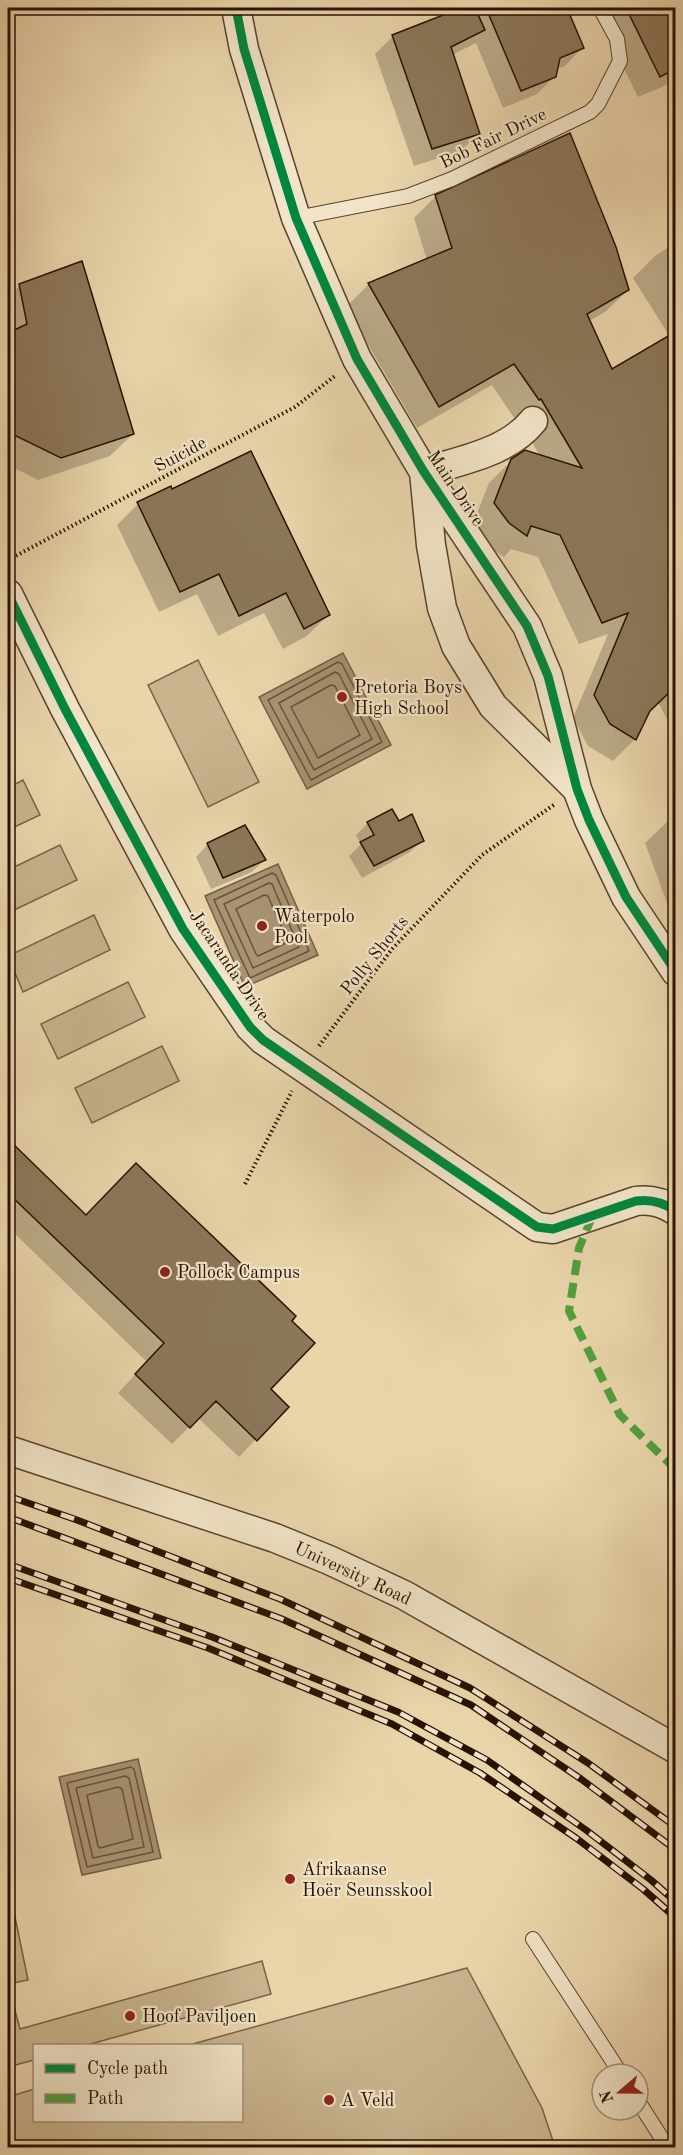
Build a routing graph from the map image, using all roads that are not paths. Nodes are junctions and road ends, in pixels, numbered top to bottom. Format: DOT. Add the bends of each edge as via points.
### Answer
graph roads {
  1 [pos="236,8"];
  2 [pos="600,8"];
  3 [pos="296,218"];
  4 [pos="533,422"];
  5 [pos="424,472"];
  6 [pos="8,594"];
  7 [pos="577,789"];
  8 [pos="675,972"];
  9 [pos="675,1211"];
  10 [pos="8,1450"];
  11 [pos="675,1749"];
  12 [pos="533,1939"];
  13 [pos="613,2062"];
  14 [pos="650,2120"];
  15 [pos="668,2148"];
  1 -- 3 [label="street, Main Drive" via="244,49"];
  2 -- 3 [label="lane, Bob Fair Drive" via="617,39 620,62 590,112 452,179 408,196"];
  3 -- 5 [label="street, Main Drive" via="357,359"];
  4 -- 5 [label="street" via="504,446"];
  5 -- 7 [label="street, Main Drive" via="527,626 548,676"];
  5 -- 7 [label="street, Main Drive" via="442,608 456,646 493,706"];
  6 -- 9 [label="street, Jacaranda Drive" via="183,929 257,1035 537,1227 553,1229 636,1201 661,1203"];
  7 -- 8 [label="street, Main Drive" via="626,897"];
  10 -- 11 [label="street, University Road" via="275,1538 329,1560 404,1595"];
  12 -- 13 [label="lane"];
  14 -- 15 [label="lane"];
}
